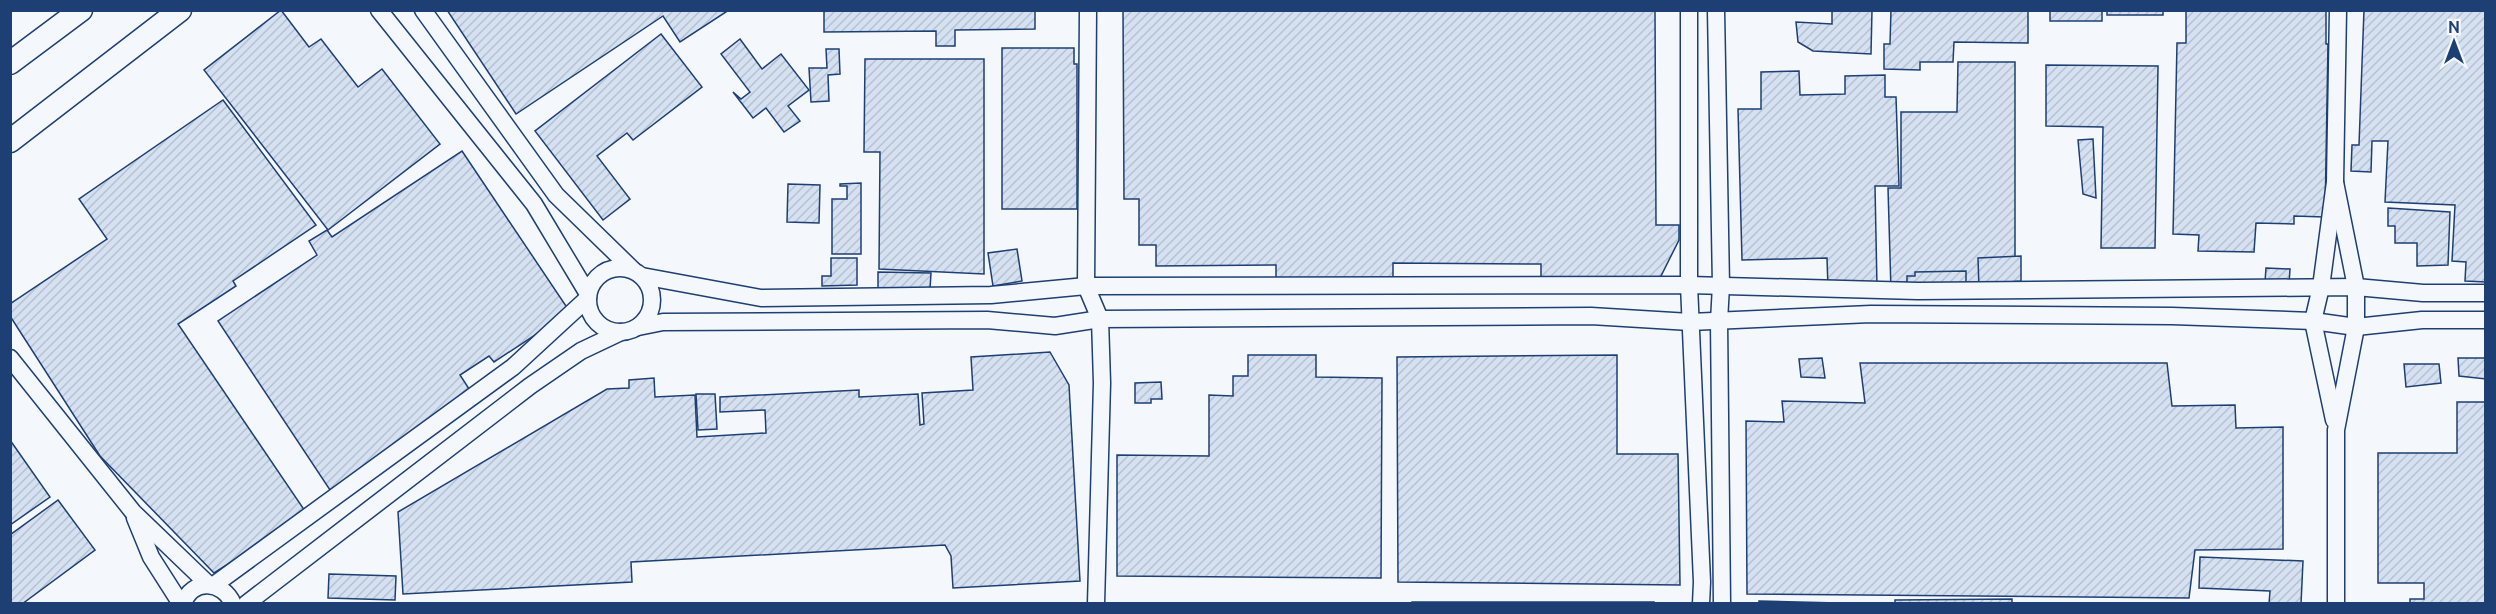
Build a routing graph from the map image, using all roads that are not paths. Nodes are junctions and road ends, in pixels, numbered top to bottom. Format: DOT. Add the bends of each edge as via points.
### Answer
graph roads {
  1 [pos="81,10"];
  2 [pos="180,10"];
  3 [pos="379,10"];
  4 [pos="423,10"];
  5 [pos="1088,10"];
  6 [pos="2338,10"];
  7 [pos="1689,17"];
  8 [pos="1716,18"];
  9 [pos="10,63"];
  10 [pos="10,141"];
  11 [pos="2335,182"];
  12 [pos="638,273"];
  13 [pos="1689,285"];
  14 [pos="1086,286"];
  15 [pos="1721,286"];
  16 [pos="2321,287"];
  17 [pos="2356,287"];
  18 [pos="2486,293"];
  19 [pos="588,296"];
  20 [pos="1100,319"];
  21 [pos="2486,320"];
  22 [pos="1719,321"];
  23 [pos="2313,321"];
  24 [pos="1690,322"];
  25 [pos="638,327"];
  26 [pos="2356,327"];
  27 [pos="621,332"];
  28 [pos="10,358"];
  29 [pos="2336,430"];
  30 [pos="414,439"];
  31 [pos="429,461"];
  32 [pos="133,512"];
  33 [pos="211,584"];
  34 [pos="182,603"];
  35 [pos="233,603"];
  36 [pos="246,603"];
  37 [pos="1096,603"];
  38 [pos="1701,603"];
  39 [pos="1722,603"];
  40 [pos="2336,603"];
  1 -- 9 [label="street"];
  2 -- 10 [label="street"];
  3 -- 19 [label="street" via="534,204"];
  4 -- 12 [label="street" via="556,195"];
  5 -- 14 [label="street"];
  6 -- 11 [label="street"];
  7 -- 8 [label="street"];
  7 -- 13 [label="street"];
  8 -- 15 [label="street"];
  11 -- 16 [label="street"];
  11 -- 17 [label="street"];
  12 -- 14 [label="street" via="761,298 991,295"];
  12 -- 19 [label="street" via="605,270 592,283"];
  12 -- 25 [label="street" via="652,295 652,306"];
  13 -- 14 [label="street"];
  13 -- 15 [label="street"];
  13 -- 24 [label="street"];
  14 -- 20 [label="street"];
  15 -- 16 [label="street" via="1918,291"];
  15 -- 22 [label="street"];
  16 -- 17 [label="street"];
  16 -- 23 [label="street"];
  17 -- 18 [label="street"];
  17 -- 26 [label="street"];
  19 -- 27 [label="street" via="590,313 598,324"];
  19 -- 30 [label="street" via="513,368"];
  20 -- 24 [label="street" via="1591,316"];
  20 -- 25 [label="street" via="1055,326 975,320 663,322"];
  20 -- 37 [label="street"];
  21 -- 26 [label="street" via="2422,320"];
  22 -- 23 [label="street" via="1871,314"];
  22 -- 24 [label="street"];
  22 -- 39 [label="street"];
  23 -- 26 [label="street"];
  23 -- 29 [label="street"];
  24 -- 38 [label="street"];
  25 -- 27 [label="street"];
  26 -- 29 [label="street"];
  27 -- 31 [label="street" via="581,351"];
  28 -- 32 [label="street"];
  29 -- 40 [label="street"];
  30 -- 31 [label="street"];
  30 -- 33 [label="street"];
  31 -- 36 [label="street"];
  32 -- 33 [label="street"];
  32 -- 34 [label="street" via="151,557"];
  33 -- 34 [label="street" via="194,588"];
  33 -- 35 [label="street" via="229,595"];
}
